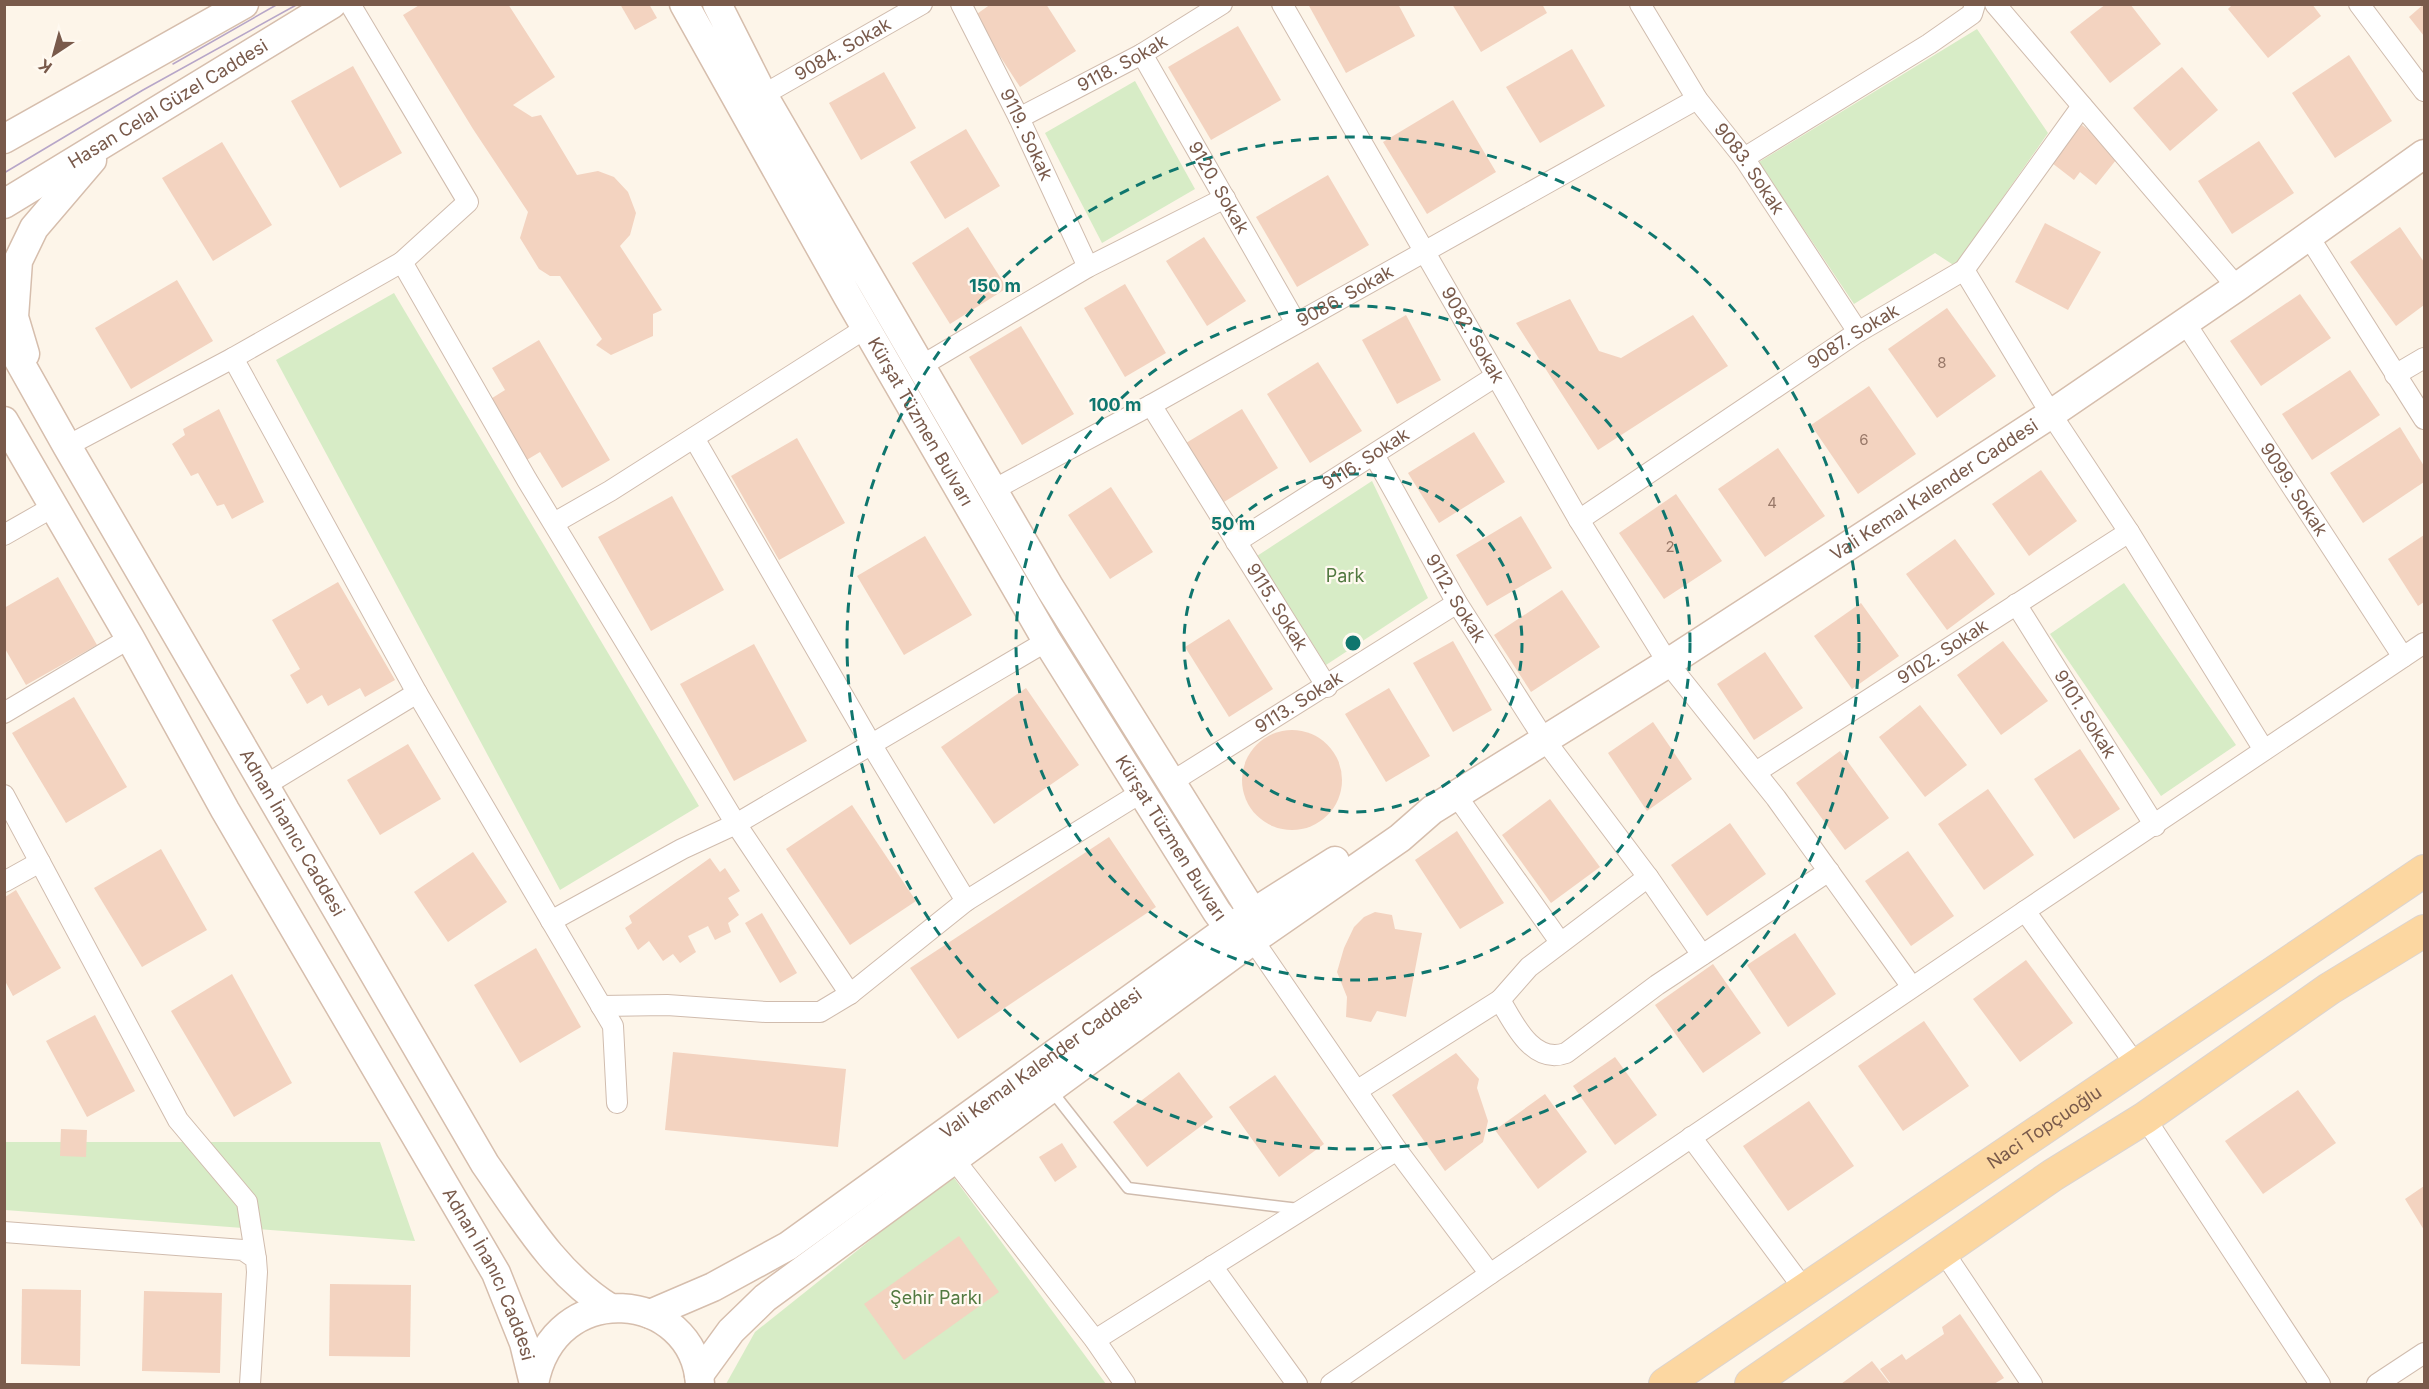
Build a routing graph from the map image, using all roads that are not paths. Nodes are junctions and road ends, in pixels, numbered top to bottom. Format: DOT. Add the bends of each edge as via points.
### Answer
graph roads {
  1 [pos="244,4"];
  2 [pos="332,4"];
  3 [pos="350,4"];
  4 [pos="684,4"];
  5 [pos="717,4"];
  6 [pos="922,4"];
  7 [pos="961,4"];
  8 [pos="1222,4"];
  9 [pos="1282,4"];
  10 [pos="1640,4"];
  11 [pos="1975,4"];
  12 [pos="1995,4"];
  13 [pos="2359,4"];
  14 [pos="1142,54"];
  15 [pos="2424,91"];
  16 [pos="763,95"];
  17 [pos="1697,99"];
  18 [pos="2082,106"];
  19 [pos="1019,118"];
  20 [pos="18,128"];
  21 [pos="4,140"];
  22 [pos="107,142"];
  23 [pos="2424,154"];
  24 [pos="1744,158"];
  25 [pos="1225,198"];
  26 [pos="4,204"];
  27 [pos="2309,237"];
  28 [pos="1424,252"];
  29 [pos="402,262"];
  30 [pos="1088,267"];
  31 [pos="1964,270"];
  32 [pos="2237,287"];
  33 [pos="2184,321"];
  34 [pos="1296,323"];
  35 [pos="866,328"];
  36 [pos="1858,332"];
  37 [pos="4,334"];
  38 [pos="233,358"];
  39 [pos="2424,358"];
  40 [pos="921,366"];
  41 [pos="2395,375"];
  42 [pos="1496,376"];
  43 [pos="33,385"];
  44 [pos="1151,405"];
  45 [pos="2051,414"];
  46 [pos="2424,419"];
  47 [pos="5,421"];
  48 [pos="694,438"];
  49 [pos="67,446"];
  50 [pos="1374,455"];
  51 [pos="993,490"];
  52 [pos="53,507"];
  53 [pos="1579,520"];
  54 [pos="554,523"];
  55 [pos="2129,531"];
  56 [pos="4,535"];
  57 [pos="1236,542"];
  58 [pos="1457,603"];
  59 [pos="2016,604"];
  60 [pos="130,638"];
  61 [pos="1047,641"];
  62 [pos="2424,643"];
  63 [pos="2403,657"];
  64 [pos="1668,663"];
  65 [pos="1326,687"];
  66 [pos="417,693"];
  67 [pos="4,713"];
  68 [pos="1544,739"];
  69 [pos="871,744"];
  70 [pos="2265,750"];
  71 [pos="1756,772"];
  72 [pos="1170,783"];
  73 [pos="264,786"];
  74 [pos="1142,792"];
  75 [pos="4,795"];
  76 [pos="1456,795"];
  77 [pos="736,824"];
  78 [pos="2155,826"];
  79 [pos="40,862"];
  80 [pos="2424,871"];
  81 [pos="1829,872"];
  82 [pos="1648,877"];
  83 [pos="4,882"];
  84 [pos="966,901"];
  85 [pos="2025,911"];
  86 [pos="551,921"];
  87 [pos="1245,927"];
  88 [pos="2424,931"];
  89 [pos="1560,942"];
  90 [pos="1702,955"];
  91 [pos="1912,987"];
  92 [pos="850,993"];
  93 [pos="1500,1000"];
  94 [pos="602,1006"];
  95 [pos="2136,1065"];
  96 [pos="1049,1088"];
  97 [pos="1358,1090"];
  98 [pos="617,1103"];
  99 [pos="2145,1118"];
  100 [pos="1691,1137"];
  101 [pos="1397,1150"];
  102 [pos="953,1158"];
  103 [pos="1302,1210"];
  104 [pos="4,1232"];
  105 [pos="1943,1251"];
  106 [pos="256,1259"];
  107 [pos="1212,1266"];
  108 [pos="1490,1274"];
  109 [pos="1804,1289"];
  110 [pos="610,1308"];
  111 [pos="650,1314"];
  112 [pos="1095,1340"];
  113 [pos="2424,1353"];
  114 [pos="699,1380"];
  115 [pos="250,1384"];
  116 [pos="534,1384"];
  117 [pos="1125,1384"];
  118 [pos="1297,1384"];
  119 [pos="1331,1384"];
  120 [pos="1665,1384"];
  121 [pos="1751,1384"];
  122 [pos="2032,1384"];
  123 [pos="2320,1384"];
  124 [pos="2377,1384"];
  1 -- 20 [label="street"];
  2 -- 22 [label="street, Hasan Celal Güzel Caddesi"];
  3 -- 29 [label="street" via="468,202"];
  4 -- 35 [label="street, Kürşat Tüzmen Bulvarı"];
  5 -- 16 [label="street, Kürşat Tüzmen Bulvarı"];
  6 -- 16 [label="street, 9084. Sokak"];
  7 -- 19 [label="street, 9119. Sokak"];
  8 -- 14 [label="street, 9118. Sokak"];
  9 -- 28 [label="street, 9082. Sokak"];
  10 -- 17 [label="street, 9083. Sokak"];
  11 -- 24 [label="street" via="1972,14 1929,45"];
  12 -- 18 [label="street"];
  13 -- 15 [label="street"];
  14 -- 19 [label="street, 9118. Sokak"];
  14 -- 25 [label="street, 9120. Sokak"];
  16 -- 40 [label="street, Kürşat Tüzmen Bulvarı"];
  17 -- 24 [label="street, 9083. Sokak"];
  17 -- 28 [label="street, 9086. Sokak"];
  18 -- 31 [label="street, 9087. Sokak"];
  18 -- 32 [label="street"];
  19 -- 30 [label="street, 9119. Sokak"];
  20 -- 21 [label="street"];
  22 -- 26 [label="street, Hasan Celal Güzel Caddesi"];
  22 -- 43 [label="street" via="34,228 18,261 14,317"];
  23 -- 27 [label="street, Vali Kemal Kalender Caddesi"];
  24 -- 36 [label="street, 9083. Sokak"];
  25 -- 30 [label="street"];
  25 -- 34 [label="street, 9120. Sokak"];
  27 -- 32 [label="street, Vali Kemal Kalender Caddesi"];
  27 -- 41 [label="street"];
  28 -- 34 [label="street, 9086. Sokak"];
  28 -- 42 [label="street, 9082. Sokak"];
  29 -- 38 [label="street"];
  29 -- 54 [label="street"];
  30 -- 40 [label="street"];
  31 -- 36 [label="street, 9087. Sokak"];
  31 -- 45 [label="street"];
  32 -- 33 [label="street, Vali Kemal Kalender Caddesi"];
  33 -- 45 [label="street, Vali Kemal Kalender Caddesi"];
  33 -- 63 [label="street, 9099. Sokak"];
  34 -- 44 [label="street, 9086. Sokak"];
  35 -- 48 [label="street"];
  35 -- 61 [label="street, Kürşat Tüzmen Bulvarı"];
  36 -- 53 [label="street, 9087. Sokak"];
  37 -- 43 [label="street, Adnan İnanıcı Caddesi"];
  38 -- 49 [label="street"];
  38 -- 66 [label="street"];
  39 -- 41 [label="street"];
  40 -- 51 [label="street, Kürşat Tüzmen Bulvarı"];
  41 -- 46 [label="street"];
  42 -- 50 [label="street, 9116. Sokak"];
  42 -- 53 [label="street, 9082. Sokak"];
  43 -- 49 [label="street, Adnan İnanıcı Caddesi"];
  44 -- 51 [label="street, 9086. Sokak"];
  44 -- 57 [label="street, 9115. Sokak"];
  45 -- 55 [label="street"];
  45 -- 64 [label="street, Vali Kemal Kalender Caddesi"];
  47 -- 52 [label="street, Adnan İnanıcı Caddesi"];
  48 -- 54 [label="street"];
  48 -- 69 [label="street"];
  49 -- 73 [label="street, Adnan İnanıcı Caddesi"];
  50 -- 57 [label="street, 9116. Sokak"];
  50 -- 58 [label="street, 9112. Sokak"];
  51 -- 72 [label="street, Kürşat Tüzmen Bulvarı"];
  52 -- 56 [label="street"];
  52 -- 60 [label="street, Adnan İnanıcı Caddesi"];
  53 -- 64 [label="street, 9082. Sokak"];
  54 -- 77 [label="street"];
  55 -- 59 [label="street, 9102. Sokak"];
  55 -- 70 [label="street"];
  57 -- 65 [label="street, 9115. Sokak"];
  58 -- 65 [label="street, 9113. Sokak"];
  58 -- 68 [label="street, 9112. Sokak"];
  59 -- 71 [label="street, 9102. Sokak"];
  59 -- 78 [label="street, 9101. Sokak"];
  60 -- 67 [label="street"];
  60 -- 116 [label="street, Adnan İnanıcı Caddesi" via="225,810 496,1273 524,1343"];
  61 -- 69 [label="street"];
  61 -- 74 [label="street, Kürşat Tüzmen Bulvarı"];
  62 -- 63 [label="street"];
  63 -- 70 [label="street"];
  64 -- 68 [label="street, Vali Kemal Kalender Caddesi"];
  64 -- 71 [label="street, 9082. Sokak"];
  65 -- 72 [label="street, 9113. Sokak"];
  66 -- 73 [label="street"];
  66 -- 86 [label="street"];
  68 -- 76 [label="street, Vali Kemal Kalender Caddesi"];
  68 -- 82 [label="street, 9112. Sokak"];
  69 -- 77 [label="street"];
  69 -- 84 [label="street"];
  70 -- 78 [label="street"];
  71 -- 81 [label="street, 9082. Sokak"];
  72 -- 87 [label="street, Kürşat Tüzmen Bulvarı"];
  73 -- 110 [label="street, Adnan İnanıcı Caddesi" via="485,1164 551,1258"];
  74 -- 84 [label="street"];
  74 -- 87 [label="street, Kürşat Tüzmen Bulvarı"];
  75 -- 79 [label="street"];
  76 -- 87 [label="street, Vali Kemal Kalender Caddesi" via="1400,838"];
  76 -- 89 [label="street"];
  77 -- 86 [label="street"];
  77 -- 92 [label="street"];
  78 -- 85 [label="street"];
  79 -- 83 [label="street"];
  79 -- 106 [label="street" via="178,1120 247,1202"];
  80 -- 95 [label="main road, Naci Topçuoğlu"];
  81 -- 90 [label="street"];
  81 -- 91 [label="street, 9082. Sokak"];
  82 -- 89 [label="street"];
  82 -- 90 [label="street, 9112. Sokak"];
  84 -- 92 [label="street"];
  85 -- 91 [label="street"];
  85 -- 95 [label="street"];
  86 -- 94 [label="street"];
  87 -- 96 [label="street, Vali Kemal Kalender Caddesi"];
  87 -- 97 [label="street"];
  87 -- 111 [label="street, Vali Kemal Kalender Caddesi" via="788,1246 713,1287"];
  88 -- 99 [label="main road" via="2329,989"];
  89 -- 93 [label="street" via="1529,966"];
  90 -- 93 [label="street" via="1556,1057 1536,1051"];
  91 -- 100 [label="street"];
  92 -- 94 [label="street" via="820,1012"];
  93 -- 97 [label="street"];
  94 -- 98 [label="street" via="613,1026"];
  95 -- 109 [label="main road, Naci Topçuoğlu"];
  96 -- 102 [label="street, Vali Kemal Kalender Caddesi"];
  96 -- 103 [label="lane" via="1128,1188"];
  97 -- 101 [label="street"];
  99 -- 105 [label="main road"];
  99 -- 123 [label="street"];
  100 -- 108 [label="street"];
  100 -- 109 [label="street"];
  101 -- 103 [label="street"];
  101 -- 108 [label="street"];
  102 -- 112 [label="street"];
  102 -- 114 [label="street, Vali Kemal Kalender Caddesi" via="765,1298 731,1331"];
  103 -- 107 [label="street"];
  104 -- 106 [label="street" via="243,1250"];
  105 -- 121 [label="main road"];
  105 -- 122 [label="street"];
  106 -- 115 [label="street"];
  107 -- 112 [label="street"];
  107 -- 118 [label="street"];
  108 -- 119 [label="street"];
  109 -- 120 [label="main road, Naci Topçuoğlu"];
  110 -- 111 [label="street"];
  110 -- 116 [label="street" via="573,1320 558,1332 542,1357"];
  111 -- 114 [label="street" via="682,1339 693,1356"];
  112 -- 117 [label="street"];
  113 -- 124 [label="street"];
}
